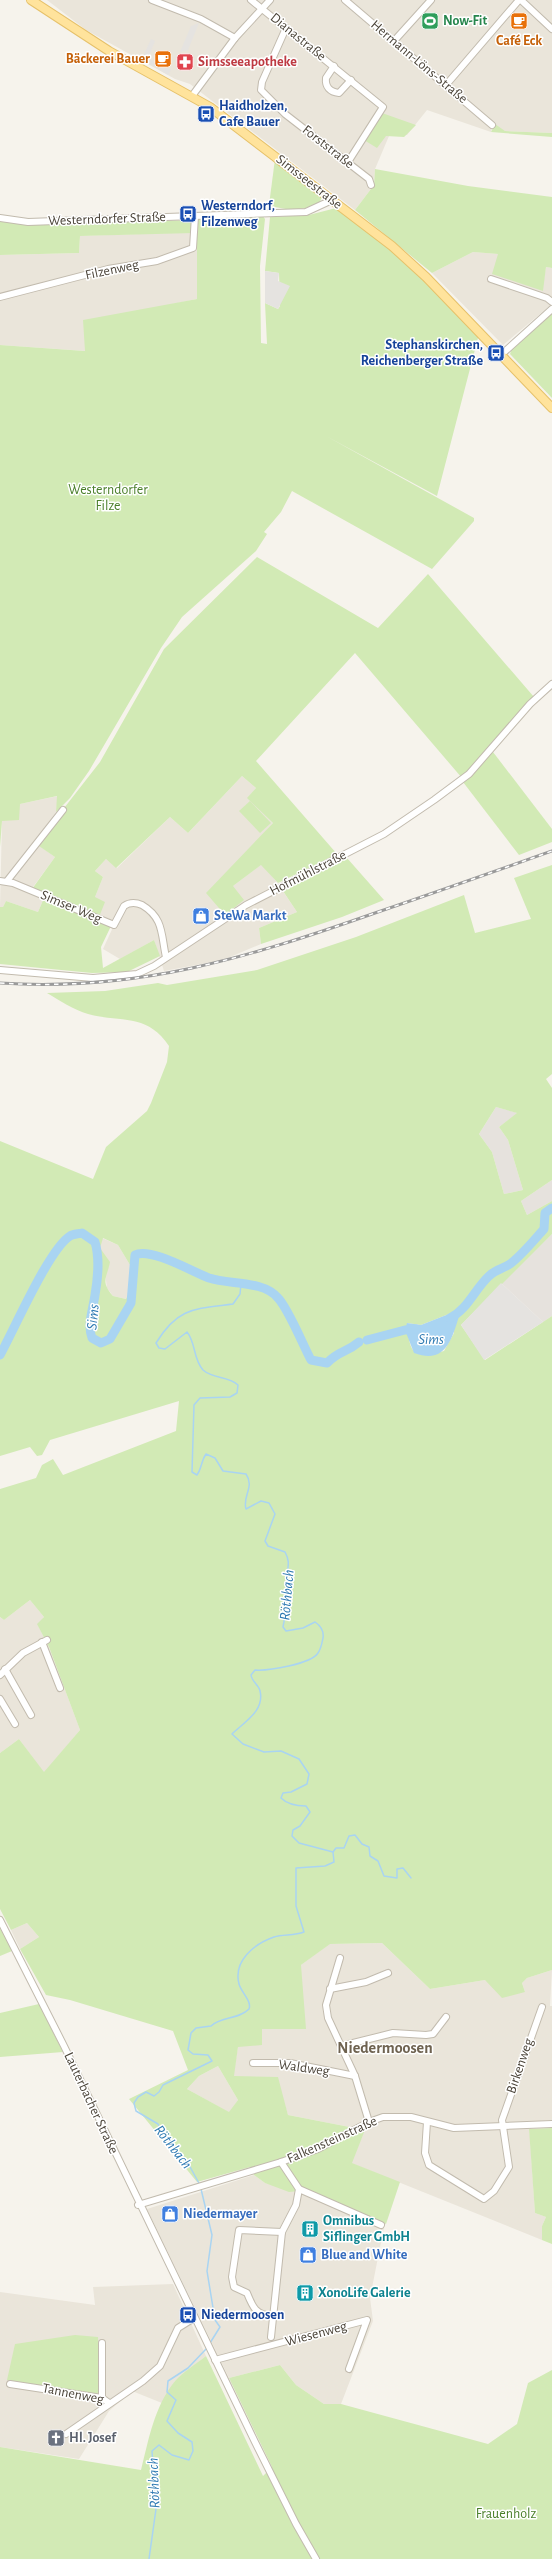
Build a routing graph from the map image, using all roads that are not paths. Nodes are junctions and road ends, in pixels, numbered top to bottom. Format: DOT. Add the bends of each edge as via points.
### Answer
graph roads {
  1 [pos="31,0"];
  2 [pos="152,0"];
  3 [pos="251,0"];
  4 [pos="270,0"];
  5 [pos="345,0"];
  6 [pos="431,0"];
  7 [pos="520,0"];
  8 [pos="262,8"];
  9 [pos="286,28"];
  10 [pos="552,29"];
  11 [pos="235,38"];
  12 [pos="394,41"];
  13 [pos="334,66"];
  14 [pos="351,80"];
  15 [pos="446,85"];
  16 [pos="192,96"];
  17 [pos="492,125"];
  18 [pos="348,162"];
  19 [pos="371,185"];
  20 [pos="332,200"];
  21 [pos="195,216"];
  22 [pos="0,218"];
  23 [pos="491,279"];
  24 [pos="0,297"];
  25 [pos="552,302"];
  26 [pos="552,308"];
  27 [pos="502,354"];
  28 [pos="552,408"];
  29 [pos="552,684"];
  30 [pos="63,810"];
  31 [pos="3,881"];
  32 [pos="166,957"];
  33 [pos="0,970"];
  34 [pos="5,1669"];
  35 [pos="0,1675"];
  36 [pos="60,1688"];
  37 [pos="0,1699"];
  38 [pos="31,1714"];
  39 [pos="15,1724"];
  40 [pos="0,1920"];
  41 [pos="340,1958"];
  42 [pos="388,1973"];
  43 [pos="330,1990"];
  44 [pos="542,2007"];
  45 [pos="446,2017"];
  46 [pos="341,2046"];
  47 [pos="253,2063"];
  48 [pos="355,2076"];
  49 [pos="369,2122"];
  50 [pos="426,2122"];
  51 [pos="552,2124"];
  52 [pos="502,2126"];
  53 [pos="281,2162"];
  54 [pos="299,2189"];
  55 [pos="138,2205"];
  56 [pos="381,2225"];
  57 [pos="282,2232"];
  58 [pos="273,2316"];
  59 [pos="194,2318"];
  60 [pos="271,2337"];
  61 [pos="102,2343"];
  62 [pos="214,2357"];
  63 [pos="349,2369"];
  64 [pos="10,2384"];
  65 [pos="102,2398"];
  66 [pos="109,2402"];
  67 [pos="66,2434"];
  68 [pos="316,2559"];
  1 -- 16 [label="main road, Simsseestraße" via="109,51"];
  2 -- 11 [label="street" via="201,19"];
  3 -- 8 [label="street, Dianastraße"];
  4 -- 8 [label="street"];
  5 -- 12 [label="street, Hermann-Löns-Straße"];
  6 -- 12 [label="street"];
  7 -- 10 [label="street"];
  7 -- 15 [label="street"];
  8 -- 9 [label="street, Dianastraße"];
  8 -- 11 [label="street"];
  9 -- 13 [label="street, Dianastraße"];
  9 -- 18 [label="street, Forststraße" via="262,82 261,90 286,114"];
  11 -- 16 [label="street"];
  12 -- 15 [label="street, Hermann-Löns-Straße"];
  13 -- 14 [label="street, Dianastraße"];
  13 -- 14 [label="street, Dianastraße" via="326,78 327,86 332,91 339,93"];
  14 -- 18 [label="street, Dianastraße" via="383,107"];
  15 -- 17 [label="street, Hermann-Löns-Straße"];
  16 -- 20 [label="main road, Simsseestraße" via="255,139"];
  18 -- 19 [label="street, Forststraße" via="369,179"];
  20 -- 21 [label="street, Westerndorfer Straße" via="306,212"];
  20 -- 27 [label="main road, Simsseestraße" via="392,246"];
  21 -- 22 [label="street, Westerndorfer Straße" via="28,222"];
  21 -- 24 [label="street, Filzenweg" via="193,248 157,261 108,269"];
  23 -- 25 [label="street"];
  26 -- 27 [label="street"];
  27 -- 28 [label="main road, Simsseestraße"];
  29 -- 32 [label="street, Hofmühlstraße" via="530,704 491,752 469,774 434,800 378,837 246,905"];
  30 -- 31 [label="street"];
  31 -- 32 [label="street, Simser Weg" via="114,925 124,906 133,902 140,904 154,913 158,919"];
  32 -- 33 [label="street, Hofmühlstraße" via="137,974 106,978"];
  34 -- 35 [label="street"];
  34 -- 36 [label="street" via="23,1653 44,1641"];
  34 -- 38 [label="street"];
  37 -- 39 [label="street"];
  40 -- 55 [label="street, Lauterbacher Straße" via="64,2046"];
  41 -- 43 [label="street, Waldweg"];
  42 -- 43 [label="street" via="366,1982"];
  43 -- 46 [label="street, Waldweg" via="326,2005 328,2018"];
  44 -- 52 [label="street, Birkenweg"];
  45 -- 46 [label="street" via="432,2034 426,2036 393,2033"];
  46 -- 48 [label="street, Waldweg"];
  47 -- 48 [label="street, Waldweg" via="290,2063"];
  48 -- 49 [label="street, Waldweg"];
  49 -- 50 [label="street, Falkensteinstraße" via="397,2115"];
  49 -- 53 [label="street, Falkensteinstraße" via="318,2148"];
  50 -- 52 [label="street, Falkensteinstraße" via="454,2128"];
  50 -- 52 [label="street" via="425,2153 429,2166 484,2199 494,2191 509,2167"];
  51 -- 52 [label="street, Falkensteinstraße"];
  53 -- 54 [label="street"];
  53 -- 55 [label="street, Falkensteinstraße"];
  54 -- 56 [label="street"];
  54 -- 57 [label="street" via="296,2205"];
  55 -- 59 [label="street, Lauterbacher Straße"];
  57 -- 58 [label="street"];
  57 -- 58 [label="street" via="239,2230 232,2277 234,2286 247,2293 250,2304 258,2313"];
  58 -- 60 [label="street"];
  59 -- 62 [label="street, Lauterbacher Straße"];
  59 -- 66 [label="street, Tannenweg" via="178,2328 160,2366 143,2381"];
  61 -- 65 [label="street"];
  62 -- 63 [label="street, Wiesenweg" via="367,2320"];
  62 -- 68 [label="street, Lauterbacher Straße" via="296,2524"];
  64 -- 65 [label="street, Tannenweg"];
  65 -- 66 [label="street, Tannenweg"];
  66 -- 67 [label="street"];
}
